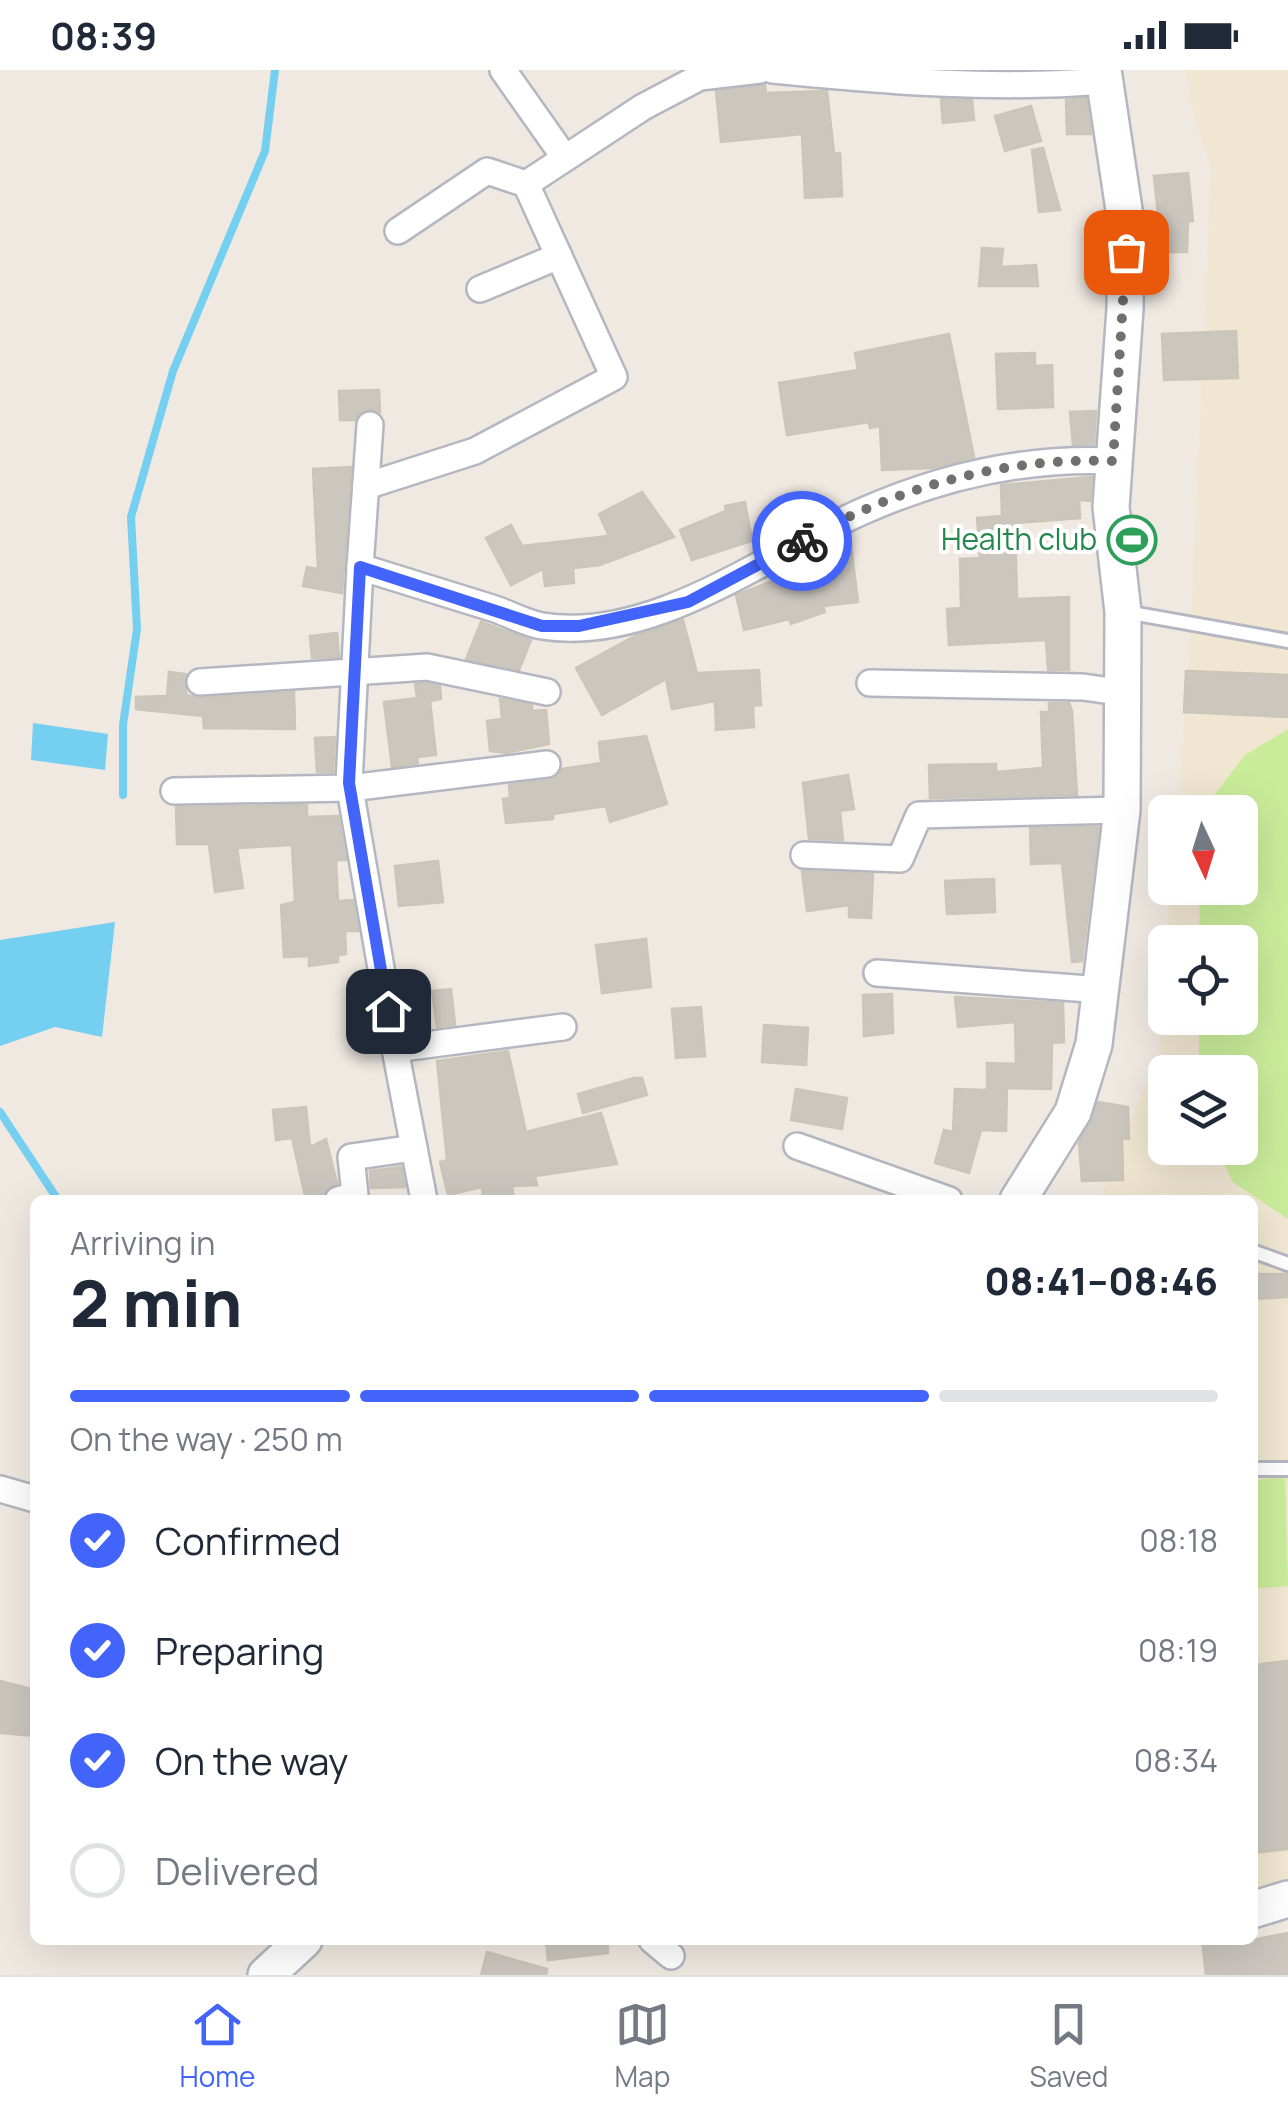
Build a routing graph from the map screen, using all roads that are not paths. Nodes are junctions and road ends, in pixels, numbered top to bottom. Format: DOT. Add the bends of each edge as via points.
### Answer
graph roads {
  1 [pos="760,70"];
  2 [pos="774,70"];
  3 [pos="512,73"];
  4 [pos="1104,75"];
  5 [pos="566,158"];
  6 [pos="526,184"];
  7 [pos="398,231"];
  8 [pos="559,256"];
  9 [pos="480,289"];
  10 [pos="370,425"];
  11 [pos="1113,461"];
  12 [pos="366,486"];
  13 [pos="360,567"];
  14 [pos="1124,612"];
  15 [pos="1288,641"];
  16 [pos="356,670"];
  17 [pos="200,682"];
  18 [pos="870,683"];
  19 [pos="546,692"];
  20 [pos="1124,693"];
  21 [pos="547,764"];
  22 [pos="350,788"];
  23 [pos="174,791"];
  24 [pos="1122,810"];
  25 [pos="804,856"];
  26 [pos="876,973"];
  27 [pos="1102,990"];
  28 [pos="563,1027"];
  29 [pos="395,1049"];
  30 [pos="796,1146"];
  31 [pos="414,1148"];
  32 [pos="356,1195"];
  33 [pos="423,1195"];
  34 [pos="934,1195"];
  35 [pos="1021,1195"];
  36 [pos="1258,1252"];
  37 [pos="1288,1264"];
  38 [pos="1258,1469"];
  39 [pos="1288,1469"];
  40 [pos="0,1490"];
  41 [pos="30,1498"];
  42 [pos="1288,1900"];
  43 [pos="1258,1908"];
  44 [pos="299,1945"];
  45 [pos="266,1975"];
  1 -- 5 [label="street" via="700,77"];
  2 -- 4 [label="street" via="902,83 1038,86"];
  3 -- 5 [label="street"];
  4 -- 11 [label="main road" via="1126,223"];
  5 -- 6 [label="street"];
  6 -- 7 [label="street" via="487,171"];
  6 -- 8 [label="street"];
  8 -- 9 [label="street"];
  8 -- 12 [label="street" via="614,377 475,451"];
  10 -- 12 [label="street"];
  11 -- 13 [label="street" via="1001,466 942,481 864,511 688,602 579,626 542,626"];
  11 -- 14 [label="main road" via="1111,506"];
  12 -- 13 [label="street"];
  13 -- 16 [label="street"];
  14 -- 15 [label="lane"];
  14 -- 20 [label="main road"];
  16 -- 17 [label="street"];
  16 -- 19 [label="street" via="427,667"];
  16 -- 22 [label="street"];
  18 -- 20 [label="street"];
  20 -- 24 [label="main road"];
  21 -- 22 [label="street"];
  22 -- 23 [label="street"];
  22 -- 29 [label="street"];
  24 -- 25 [label="street" via="919,815 900,858"];
  24 -- 27 [label="main road"];
  26 -- 27 [label="street"];
  27 -- 35 [label="main road" via="1074,1112"];
  28 -- 29 [label="street"];
  29 -- 31 [label="street"];
  30 -- 34 [label="street"];
  31 -- 32 [label="street" via="351,1157"];
  31 -- 33 [label="street"];
  36 -- 37 [label="lane"];
  38 -- 39 [label="lane"];
  40 -- 41 [label="street"];
  42 -- 43 [label="main road"];
  44 -- 45 [label="main road"];
}
